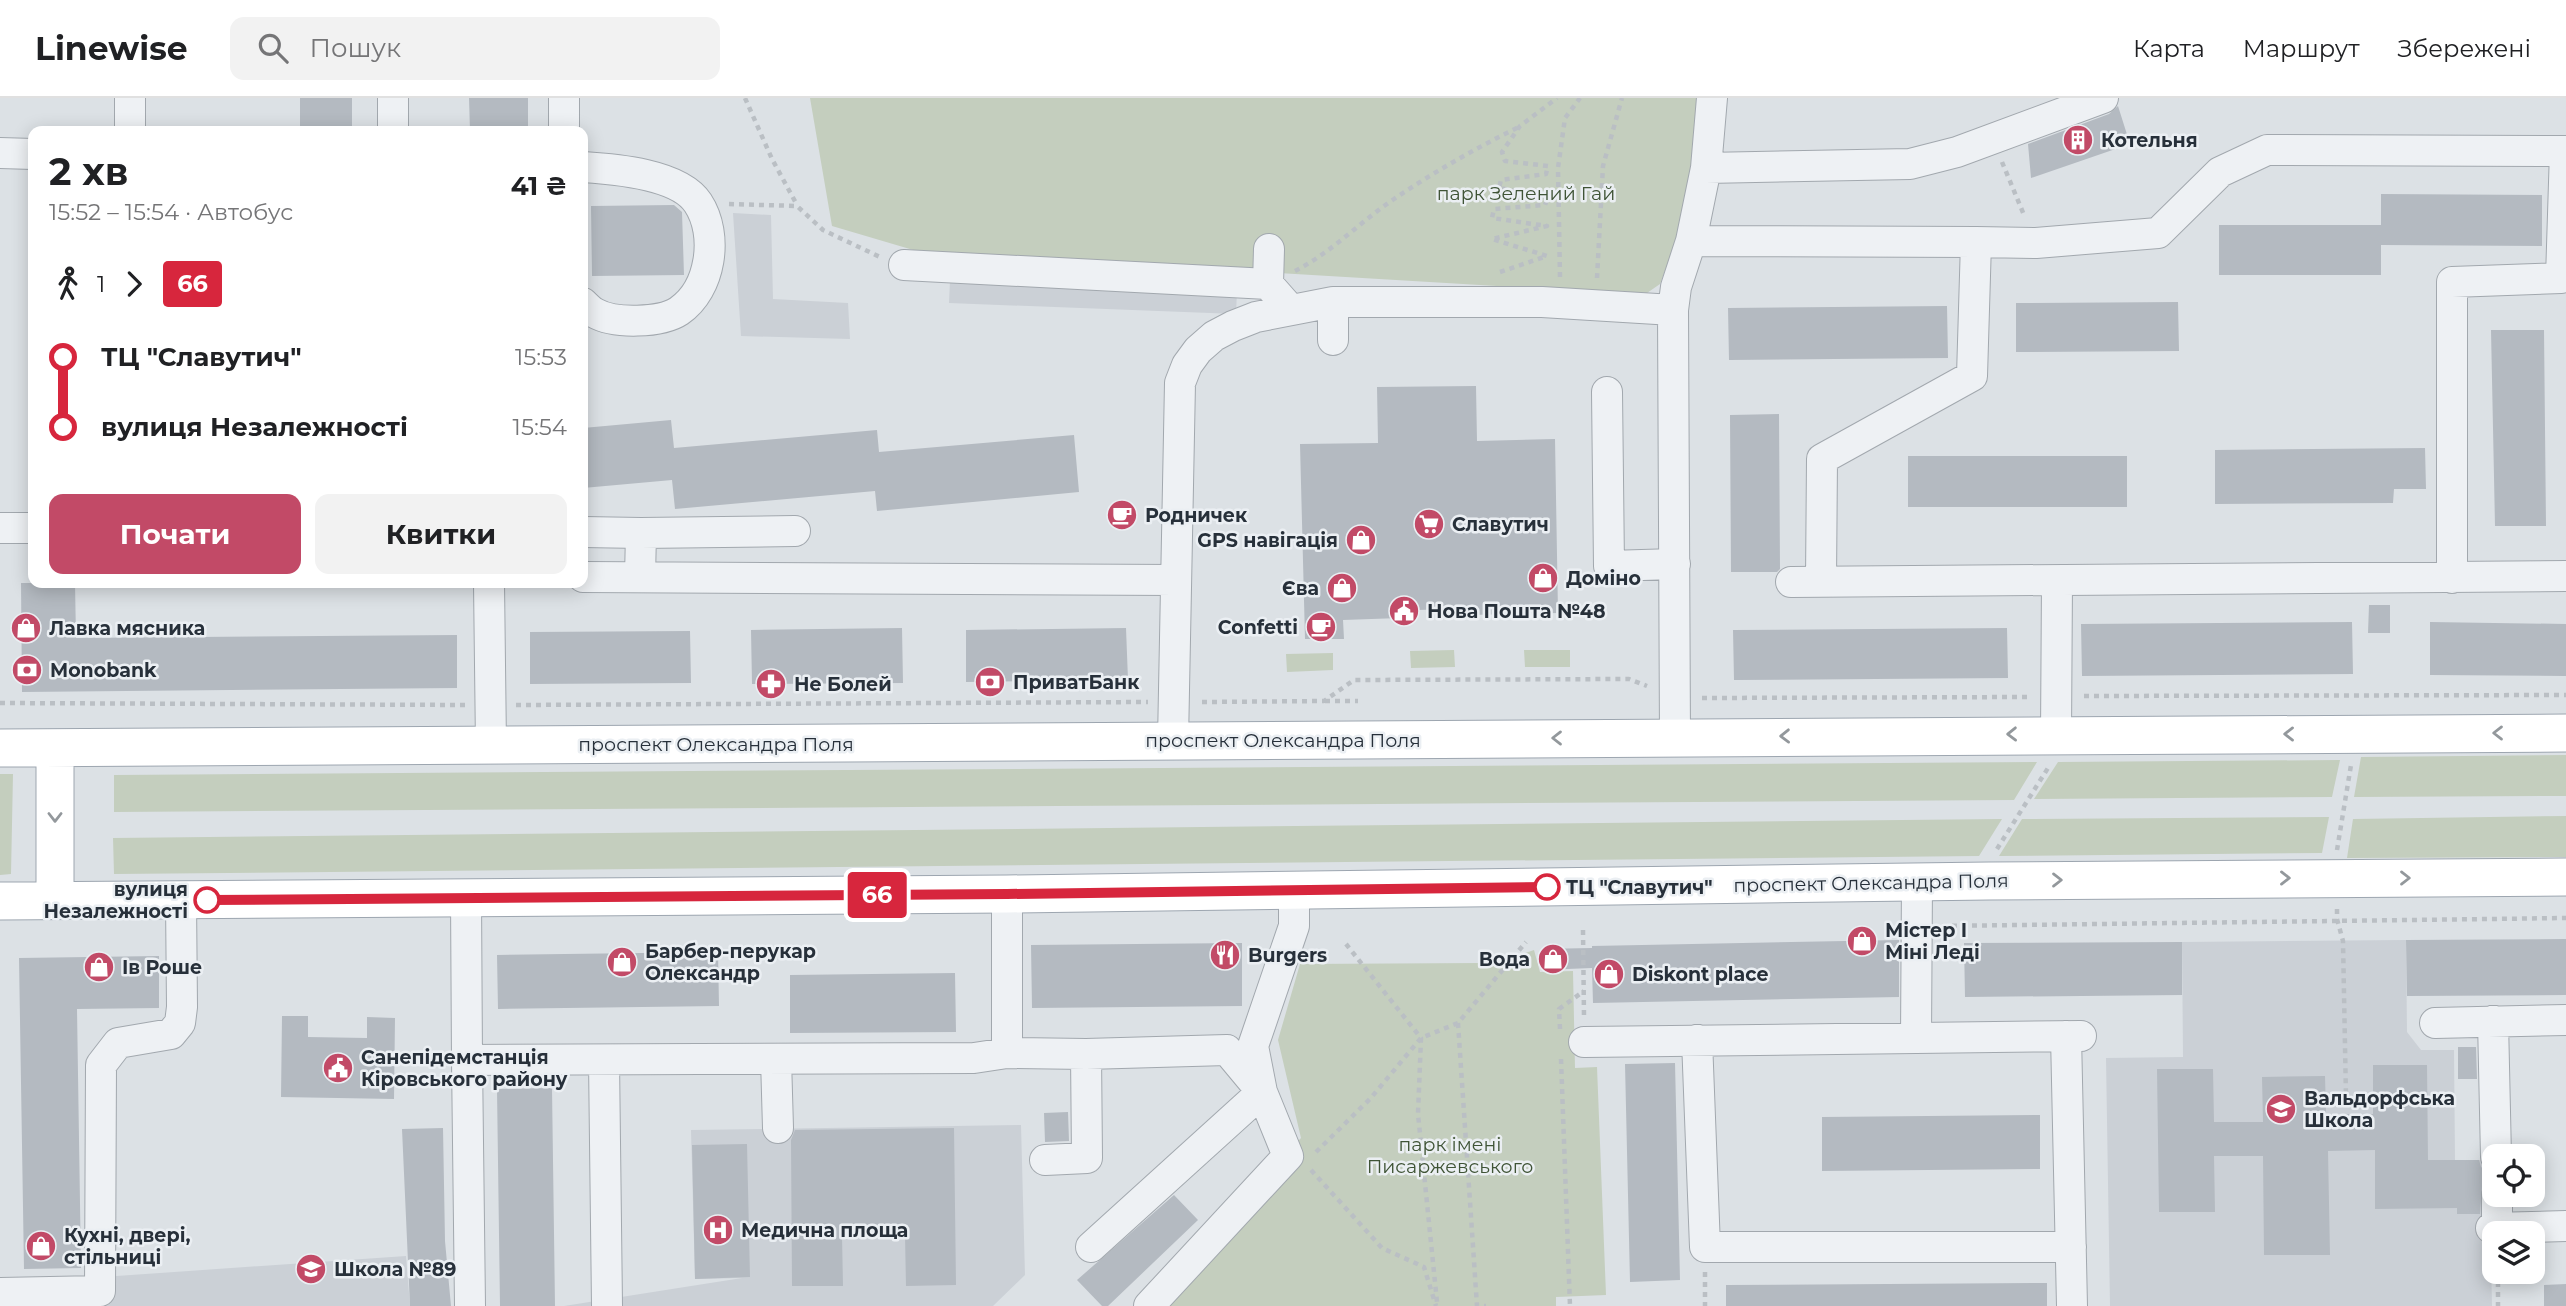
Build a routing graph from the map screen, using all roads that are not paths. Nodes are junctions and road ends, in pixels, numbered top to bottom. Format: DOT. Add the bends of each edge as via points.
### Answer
graph roads {
  1 [pos="130,98"];
  2 [pos="393,98"];
  3 [pos="564,98"];
  4 [pos="1712,98"];
  5 [pos="2103,98"];
  6 [pos="2074,103"];
  7 [pos="130,126"];
  8 [pos="393,126"];
  9 [pos="564,126"];
  10 [pos="0,153"];
  11 [pos="28,154"];
  12 [pos="588,168"];
  13 [pos="1706,168"];
  14 [pos="1691,241"];
  15 [pos="1976,242"];
  16 [pos="1269,249"];
  17 [pos="2564,254"];
  18 [pos="904,265"];
  19 [pos="1268,284"];
  20 [pos="1333,302"];
  21 [pos="588,307"];
  22 [pos="1290,309"];
  23 [pos="1673,310"];
  24 [pos="1333,340"];
  25 [pos="1607,392"];
  26 [pos="0,528"];
  27 [pos="28,528"];
  28 [pos="795,531"];
  29 [pos="588,532"];
  30 [pos="641,533"];
  31 [pos="1675,565"];
  32 [pos="2566,576"];
  33 [pos="588,577"];
  34 [pos="640,577"];
  35 [pos="2452,578"];
  36 [pos="1176,580"];
  37 [pos="1821,581"];
  38 [pos="2057,581"];
  39 [pos="1791,582"];
  40 [pos="489,588"];
  41 [pos="2566,733"];
  42 [pos="1675,737"];
  43 [pos="1173,741"];
  44 [pos="491,746"];
  45 [pos="0,748"];
  46 [pos="55,749"];
  47 [pos="2052,750"];
  48 [pos="2566,877"];
  49 [pos="1917,882"];
  50 [pos="1294,891"];
  51 [pos="1007,894"];
  52 [pos="466,897"];
  53 [pos="181,900"];
  54 [pos="0,901"];
  55 [pos="55,901"];
  56 [pos="2566,1020"];
  57 [pos="2493,1021"];
  58 [pos="2435,1023"];
  59 [pos="1916,1038"];
  60 [pos="1696,1040"];
  61 [pos="1568,1042"];
  62 [pos="1007,1053"];
  63 [pos="1086,1054"];
  64 [pos="776,1059"];
  65 [pos="467,1060"];
  66 [pos="604,1060"];
  67 [pos="1262,1092"];
  68 [pos="778,1128"];
  69 [pos="2496,1144"];
  70 [pos="1045,1160"];
  71 [pos="2496,1207"];
  72 [pos="2566,1226"];
  73 [pos="1091,1247"];
  74 [pos="2071,1247"];
  75 [pos="0,1293"];
  76 [pos="470,1306"];
  77 [pos="607,1306"];
  78 [pos="1149,1306"];
  79 [pos="2072,1306"];
  1 -- 7 [label="lane"];
  2 -- 8 [label="lane"];
  3 -- 9 [label="lane"];
  4 -- 13 [label="lane"];
  5 -- 6 [label="lane"];
  6 -- 13 [label="lane" via="1957,152 1910,164"];
  10 -- 11 [label="lane"];
  12 -- 21 [label="lane" via="647,174 678,187 698,202 708,230 710,256 691,301 677,313 626,321 596,314"];
  13 -- 14 [label="lane"];
  14 -- 15 [label="lane"];
  14 -- 23 [label="lane"];
  15 -- 17 [label="lane" via="2036,243 2158,233 2220,172 2267,150 2565,151"];
  15 -- 37 [label="lane" via="1972,376 1822,459"];
  16 -- 19 [label="lane"];
  17 -- 35 [label="lane" via="2561,278 2452,282"];
  18 -- 19 [label="lane"];
  19 -- 22 [label="lane"];
  20 -- 22 [label="lane"];
  20 -- 23 [label="lane" via="1542,302"];
  20 -- 24 [label="lane"];
  22 -- 36 [label="lane" via="1256,317 1214,336 1186,365 1180,383"];
  23 -- 31 [label="lane"];
  25 -- 31 [label="lane" via="1609,566"];
  26 -- 27 [label="lane"];
  28 -- 30 [label="lane"];
  29 -- 30 [label="lane"];
  30 -- 34 [label="lane"];
  31 -- 42 [label="lane"];
  32 -- 35 [label="lane"];
  33 -- 34 [label="lane"];
  34 -- 36 [label="lane"];
  35 -- 38 [label="lane"];
  36 -- 43 [label="lane"];
  37 -- 38 [label="lane"];
  37 -- 39 [label="lane"];
  38 -- 47 [label="lane"];
  40 -- 44 [label="lane"];
  41 -- 47 [label="main road, проспект Олександра Поля, one-way"];
  42 -- 43 [label="main road, проспект Олександра Поля, one-way"];
  47 -- 42 [label="main road, проспект Олександра Поля, one-way"];
  43 -- 44 [label="main road, проспект Олександра Поля"];
  44 -- 46 [label="main road, проспект Олександра Поля"];
  45 -- 46 [label="main road, проспект Олександра Поля"];
  46 -- 55 [label="main road, one-way"];
  49 -- 48 [label="main road, проспект Олександра Поля, one-way"];
  49 -- 50 [label="main road, проспект Олександра Поля"];
  49 -- 59 [label="lane"];
  50 -- 51 [label="main road, проспект Олександра Поля"];
  50 -- 67 [label="lane" via="1294,926 1253,1046"];
  51 -- 52 [label="main road, проспект Олександра Поля"];
  51 -- 62 [label="lane"];
  52 -- 53 [label="main road, проспект Олександра Поля"];
  52 -- 65 [label="lane"];
  53 -- 55 [label="main road, проспект Олександра Поля"];
  53 -- 75 [label="lane" via="180,1023 171,1034 118,1042 101,1065 100,1291"];
  54 -- 55 [label="main road, проспект Олександра Поля"];
  56 -- 57 [label="lane"];
  57 -- 58 [label="lane"];
  57 -- 69 [label="lane"];
  59 -- 60 [label="lane"];
  59 -- 74 [label="lane" via="2073,1036"];
  60 -- 61 [label="lane"];
  60 -- 74 [label="lane" via="1704,1247"];
  62 -- 63 [label="lane"];
  62 -- 64 [label="lane" via="974,1058"];
  63 -- 67 [label="lane" via="1227,1051"];
  63 -- 70 [label="lane" via="1087,1158"];
  64 -- 66 [label="lane"];
  64 -- 68 [label="lane"];
  65 -- 66 [label="lane"];
  65 -- 76 [label="lane"];
  66 -- 77 [label="lane"];
  67 -- 73 [label="lane"];
  67 -- 78 [label="lane" via="1288,1156"];
  71 -- 72 [label="lane" via="2494,1227"];
  74 -- 79 [label="lane"];
}
